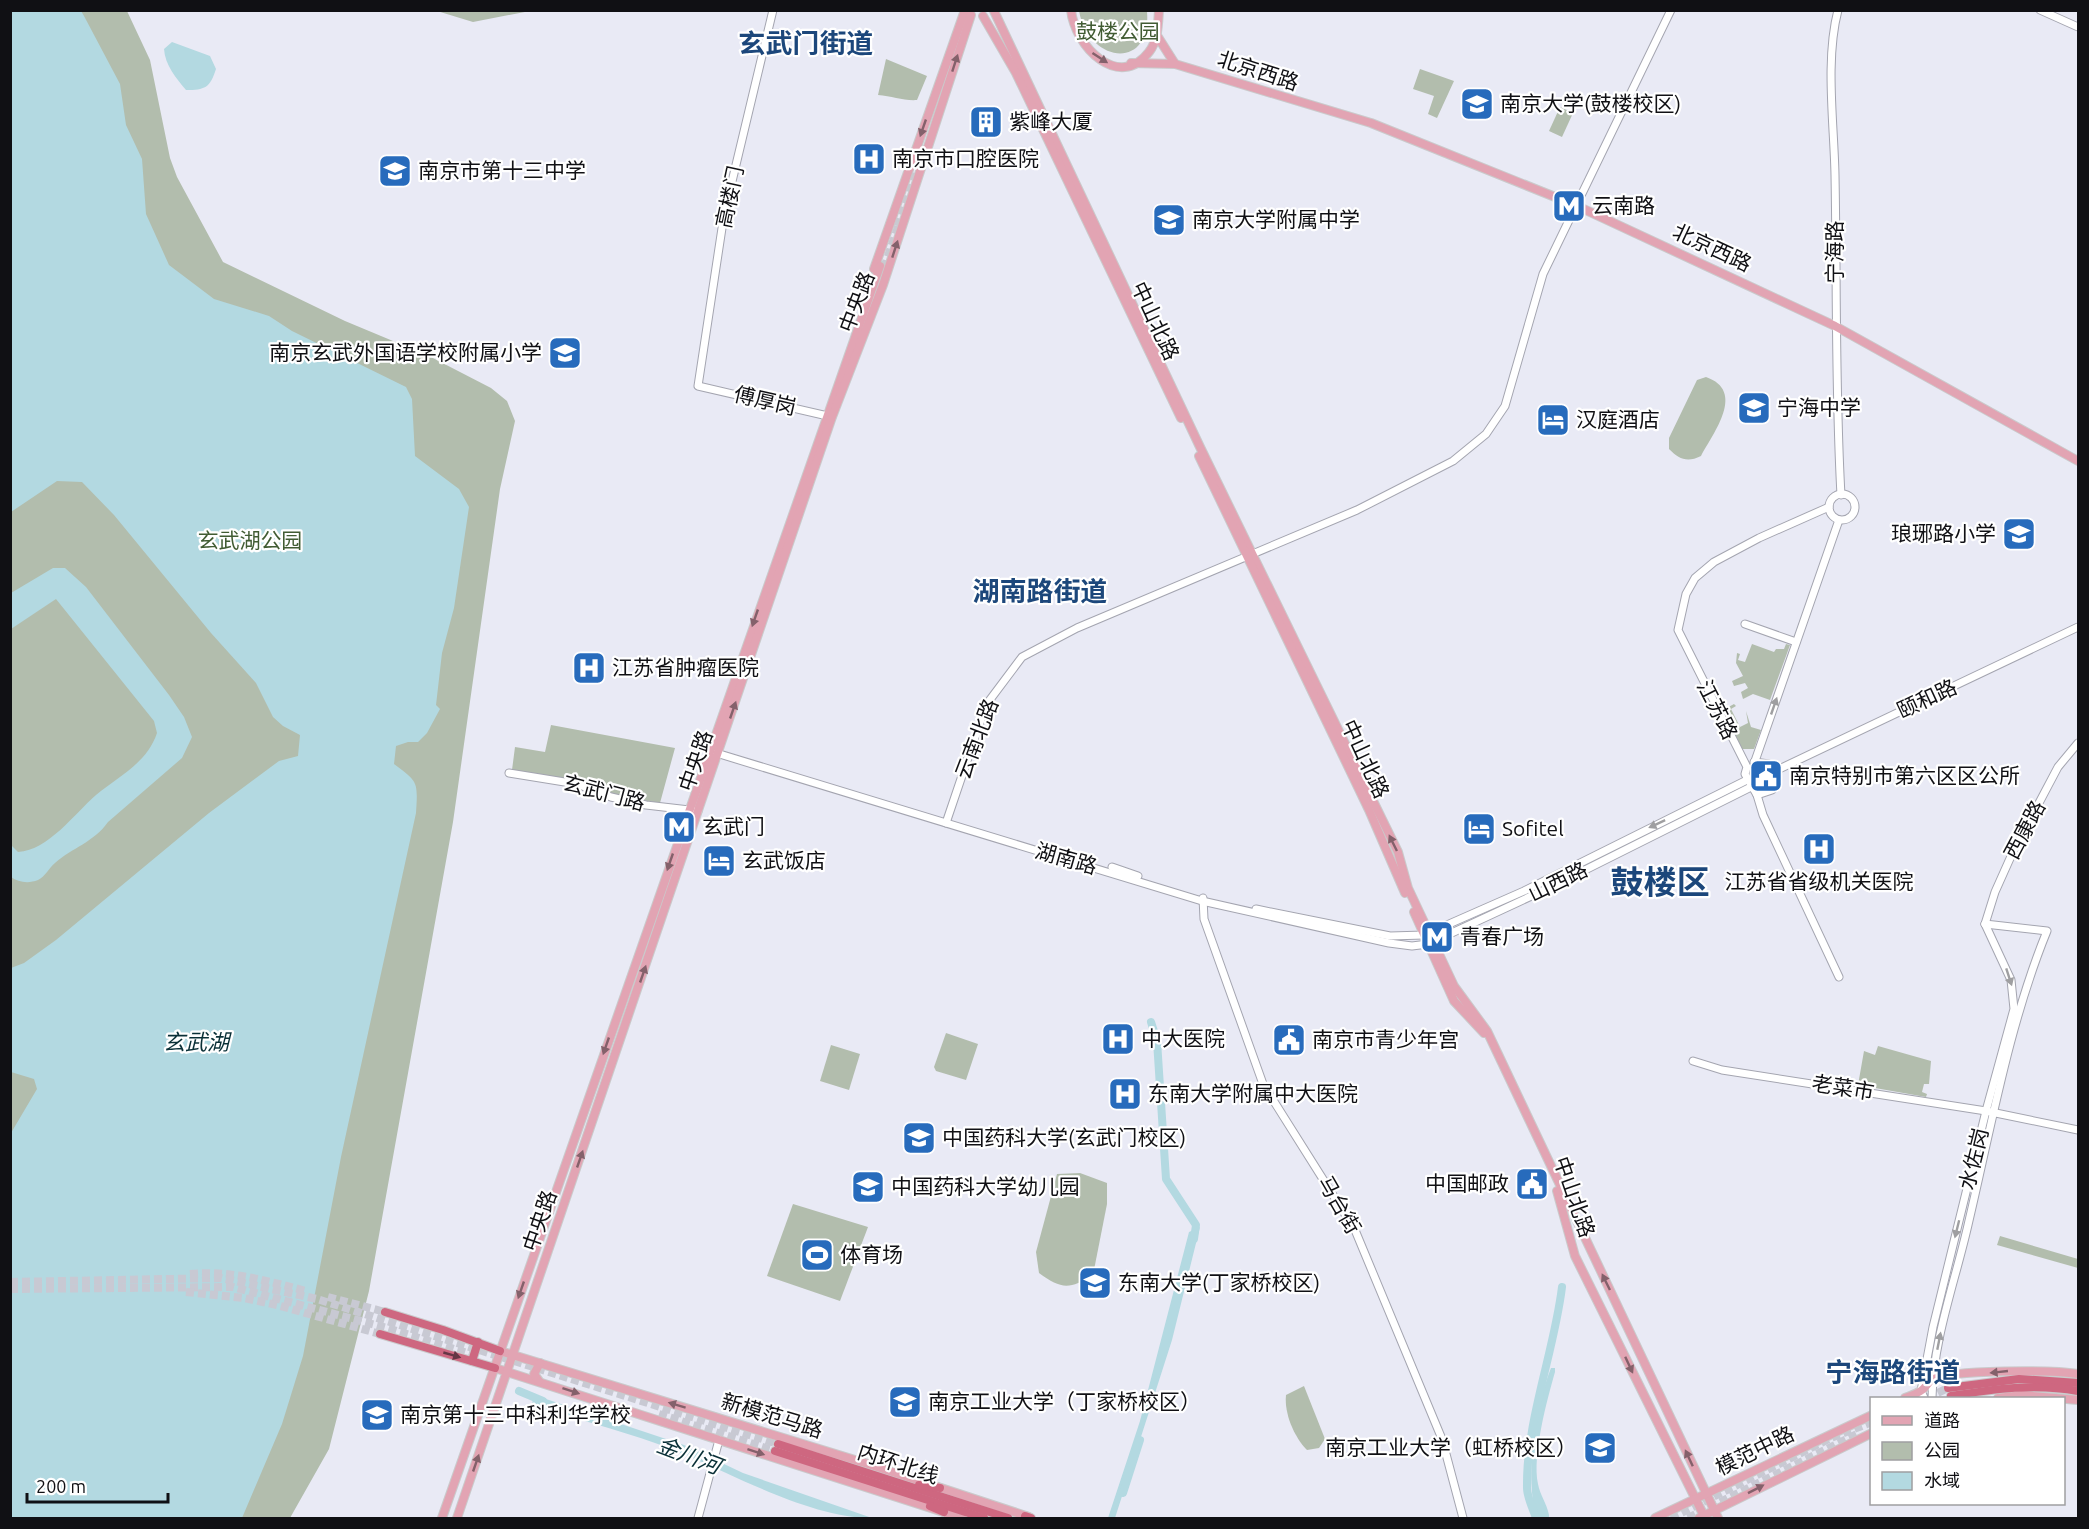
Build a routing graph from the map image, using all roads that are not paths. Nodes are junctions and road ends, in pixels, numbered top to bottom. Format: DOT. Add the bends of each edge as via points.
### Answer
graph roads {
  1 [pos="773,10"];
  2 [pos="1071,10"];
  3 [pos="1159,10"];
  4 [pos="1671,10"];
  5 [pos="1839,10"];
  6 [pos="2040,10"];
  7 [pos="994,11"];
  8 [pos="965,13"];
  9 [pos="983,16"];
  10 [pos="2079,27"];
  11 [pos="1156,34"];
  12 [pos="1131,63"];
  13 [pos="1175,64"];
  14 [pos="1575,205"];
  15 [pos="1835,326"];
  16 [pos="857,330"];
  17 [pos="698,386"];
  18 [pos="829,416"];
  19 [pos="2079,461"];
  20 [pos="1841,495"];
  21 [pos="1829,507"];
  22 [pos="1839,520"];
  23 [pos="1250,554"];
  24 [pos="1745,624"];
  25 [pos="2079,627"];
  26 [pos="1796,642"];
  27 [pos="2079,743"];
  28 [pos="709,749"];
  29 [pos="718,752"];
  30 [pos="1755,761"];
  31 [pos="1747,766"];
  32 [pos="1775,771"];
  33 [pos="509,774"];
  34 [pos="1749,783"];
  35 [pos="1757,795"];
  36 [pos="687,810"];
  37 [pos="698,811"];
  38 [pos="947,821"];
  39 [pos="1203,900"];
  40 [pos="1985,924"];
  41 [pos="1429,938"];
  42 [pos="1839,978"];
  43 [pos="1693,1060"];
  44 [pos="1989,1112"];
  45 [pos="2079,1130"];
  46 [pos="385,1312"];
  47 [pos="380,1334"];
  48 [pos="478,1342"];
  49 [pos="500,1351"];
  50 [pos="513,1355"];
  51 [pos="472,1361"];
  52 [pos="540,1363"];
  53 [pos="495,1368"];
  54 [pos="508,1372"];
  55 [pos="2079,1374"];
  56 [pos="1932,1380"];
  57 [pos="539,1381"];
  58 [pos="2079,1383"];
  59 [pos="2079,1393"];
  60 [pos="1922,1395"];
  61 [pos="1932,1397"];
  62 [pos="2006,1397"];
  63 [pos="2045,1397"];
  64 [pos="1870,1416"];
  65 [pos="1870,1434"];
  66 [pos="719,1440"];
  67 [pos="776,1447"];
  68 [pos="895,1486"];
  69 [pos="940,1488"];
  70 [pos="1707,1495"];
  71 [pos="1696,1500"];
  72 [pos="944,1512"];
  73 [pos="1716,1515"];
  74 [pos="442,1518"];
  75 [pos="457,1518"];
  76 [pos="698,1518"];
  77 [pos="963,1518"];
  78 [pos="984,1518"];
  79 [pos="1008,1518"];
  80 [pos="1030,1518"];
  81 [pos="1463,1518"];
  82 [pos="1655,1518"];
  83 [pos="1703,1518"];
  1 -- 17 [label="street, 高楼门" via="724,215"];
  2 -- 12 [label="main road, one-way" via="1076,32 1094,55 1115,66"];
  3 -- 11 [label="main road"];
  4 -- 14 [label="street"];
  5 -- 15 [label="street, 宁海路" via="1833,41"];
  6 -- 10 [label="street"];
  7 -- 9 [label="main road"];
  7 -- 23 [label="main road, 中山北路"];
  8 -- 9 [label="main road"];
  8 -- 16 [label="main road, 中央路, one-way" via="868,286"];
  18 -- 8 [label="main road, 中央路, one-way" via="883,285"];
  9 -- 23 [label="main road, 中山北路" via="1016,73"];
  11 -- 12 [label="main road" via="1150,51"];
  11 -- 13 [label="main road"];
  12 -- 13 [label="main road, 北京西路"];
  13 -- 14 [label="main road, 北京西路" via="1371,123"];
  14 -- 15 [label="main road, 北京西路"];
  14 -- 23 [label="street" via="1543,274 1505,406 1486,434 1453,461 1393,492"];
  15 -- 19 [label="main road, 北京西路"];
  15 -- 20 [label="street, 宁海路"];
  16 -- 18 [label="main road, 中央路"];
  16 -- 18 [label="main road, 中央路" via="882,267"];
  17 -- 18 [label="street, 傅厚岗"];
  18 -- 28 [label="main road, 中央路, one-way"];
  29 -- 18 [label="main road, 中央路, one-way"];
  20 -- 21 [label="street" via="1834,497"];
  20 -- 22 [label="street" via="1851,498 1855,509 1848,519"];
  21 -- 22 [label="street"];
  21 -- 31 [label="street, 江苏路" via="1714,562 1695,578 1686,594 1678,630"];
  22 -- 26 [label="street"];
  23 -- 38 [label="street, 云南北路" via="1077,628 1022,657 986,705"];
  23 -- 41 [label="main road, 中山北路"];
  24 -- 26 [label="street"];
  25 -- 32 [label="street, 颐和路"];
  30 -- 26 [label="street, one-way"];
  27 -- 40 [label="street, 西康路" via="2058,767 2012,854"];
  28 -- 29 [label="street, 湖南路"];
  28 -- 36 [label="main road, 中央路"];
  29 -- 37 [label="main road, 中央路"];
  29 -- 38 [label="street, 湖南路"];
  30 -- 31 [label="street"];
  30 -- 32 [label="street" via="1766,762"];
  31 -- 34 [label="street, 江苏路"];
  32 -- 35 [label="street" via="1774,788"];
  33 -- 36 [label="street, 玄武门路" via="555,779 646,805"];
  34 -- 35 [label="street"];
  34 -- 41 [label="street, 山西路" via="1553,886"];
  35 -- 42 [label="street"];
  36 -- 37 [label="street, 玄武门路"];
  36 -- 49 [label="main road, 中央路, one-way"];
  50 -- 37 [label="main road, 中央路, one-way"];
  38 -- 39 [label="street, 湖南路" via="1130,873"];
  39 -- 41 [label="street, 湖南路" via="1390,936"];
  39 -- 81 [label="street, 马台街" via="1204,919 1263,1084 1355,1230 1442,1439"];
  40 -- 44 [label="street, 水佐岗, one-way" via="2000,952 2014,996"];
  40 -- 44 [label="street, 水佐岗" via="2048,931"];
  70 -- 41 [label="main road, 中山北路, one-way" via="1487,1031 1460,997"];
  41 -- 71 [label="main road, 中山北路, one-way" via="1455,1001 1484,1033 1557,1189 1575,1256"];
  43 -- 44 [label="street, 老菜市" via="1722,1070"];
  44 -- 45 [label="street, 老菜市"];
  56 -- 44 [label="street, 水佐岗, one-way"];
  44 -- 60 [label="street, 水佐岗, one-way" via="1933,1327"];
  46 -- 48 [label="highway"];
  47 -- 51 [label="highway, one-way"];
  48 -- 49 [label="highway"];
  48 -- 51 [label="highway"];
  49 -- 50 [label="main road, 新模范马路"];
  49 -- 53 [label="main road, 中央路"];
  50 -- 52 [label="main road, 新模范马路"];
  50 -- 54 [label="main road, 中央路"];
  51 -- 53 [label="highway"];
  52 -- 57 [label="main road" via="534,1374"];
  69 -- 52 [label="main road, 新模范马路, one-way"];
  53 -- 54 [label="main road, 新模范马路"];
  53 -- 74 [label="main road, 中央路"];
  54 -- 57 [label="main road, 新模范马路"];
  75 -- 54 [label="main road, 中央路, one-way"];
  55 -- 56 [label="main road, one-way" via="2009,1371"];
  56 -- 60 [label="main road"];
  56 -- 61 [label="street, 水佐岗"];
  57 -- 66 [label="main road, 新模范马路, one-way"];
  58 -- 59 [label="highway" via="2019,1379 1950,1392 2037,1386"];
  62 -- 63 [label="main road"];
  64 -- 70 [label="main road, 模范中路"];
  73 -- 65 [label="main road, 模范中路, one-way"];
  66 -- 72 [label="main road, 新模范马路, one-way"];
  66 -- 76 [label="street"];
  67 -- 68 [label="highway, 内环北线"];
  68 -- 69 [label="highway"];
  68 -- 72 [label="highway"];
  68 -- 78 [label="highway, 内环北线"];
  68 -- 79 [label="highway, 内环北线"];
  69 -- 80 [label="main road, 新模范马路"];
  70 -- 71 [label="main road, 模范中路"];
  70 -- 73 [label="main road, 中山北路"];
  71 -- 82 [label="main road, 模范中路"];
  71 -- 83 [label="main road, 中山北路"];
  72 -- 77 [label="main road, 新模范马路"];
  73 -- 83 [label="main road, 模范中路"];
}
